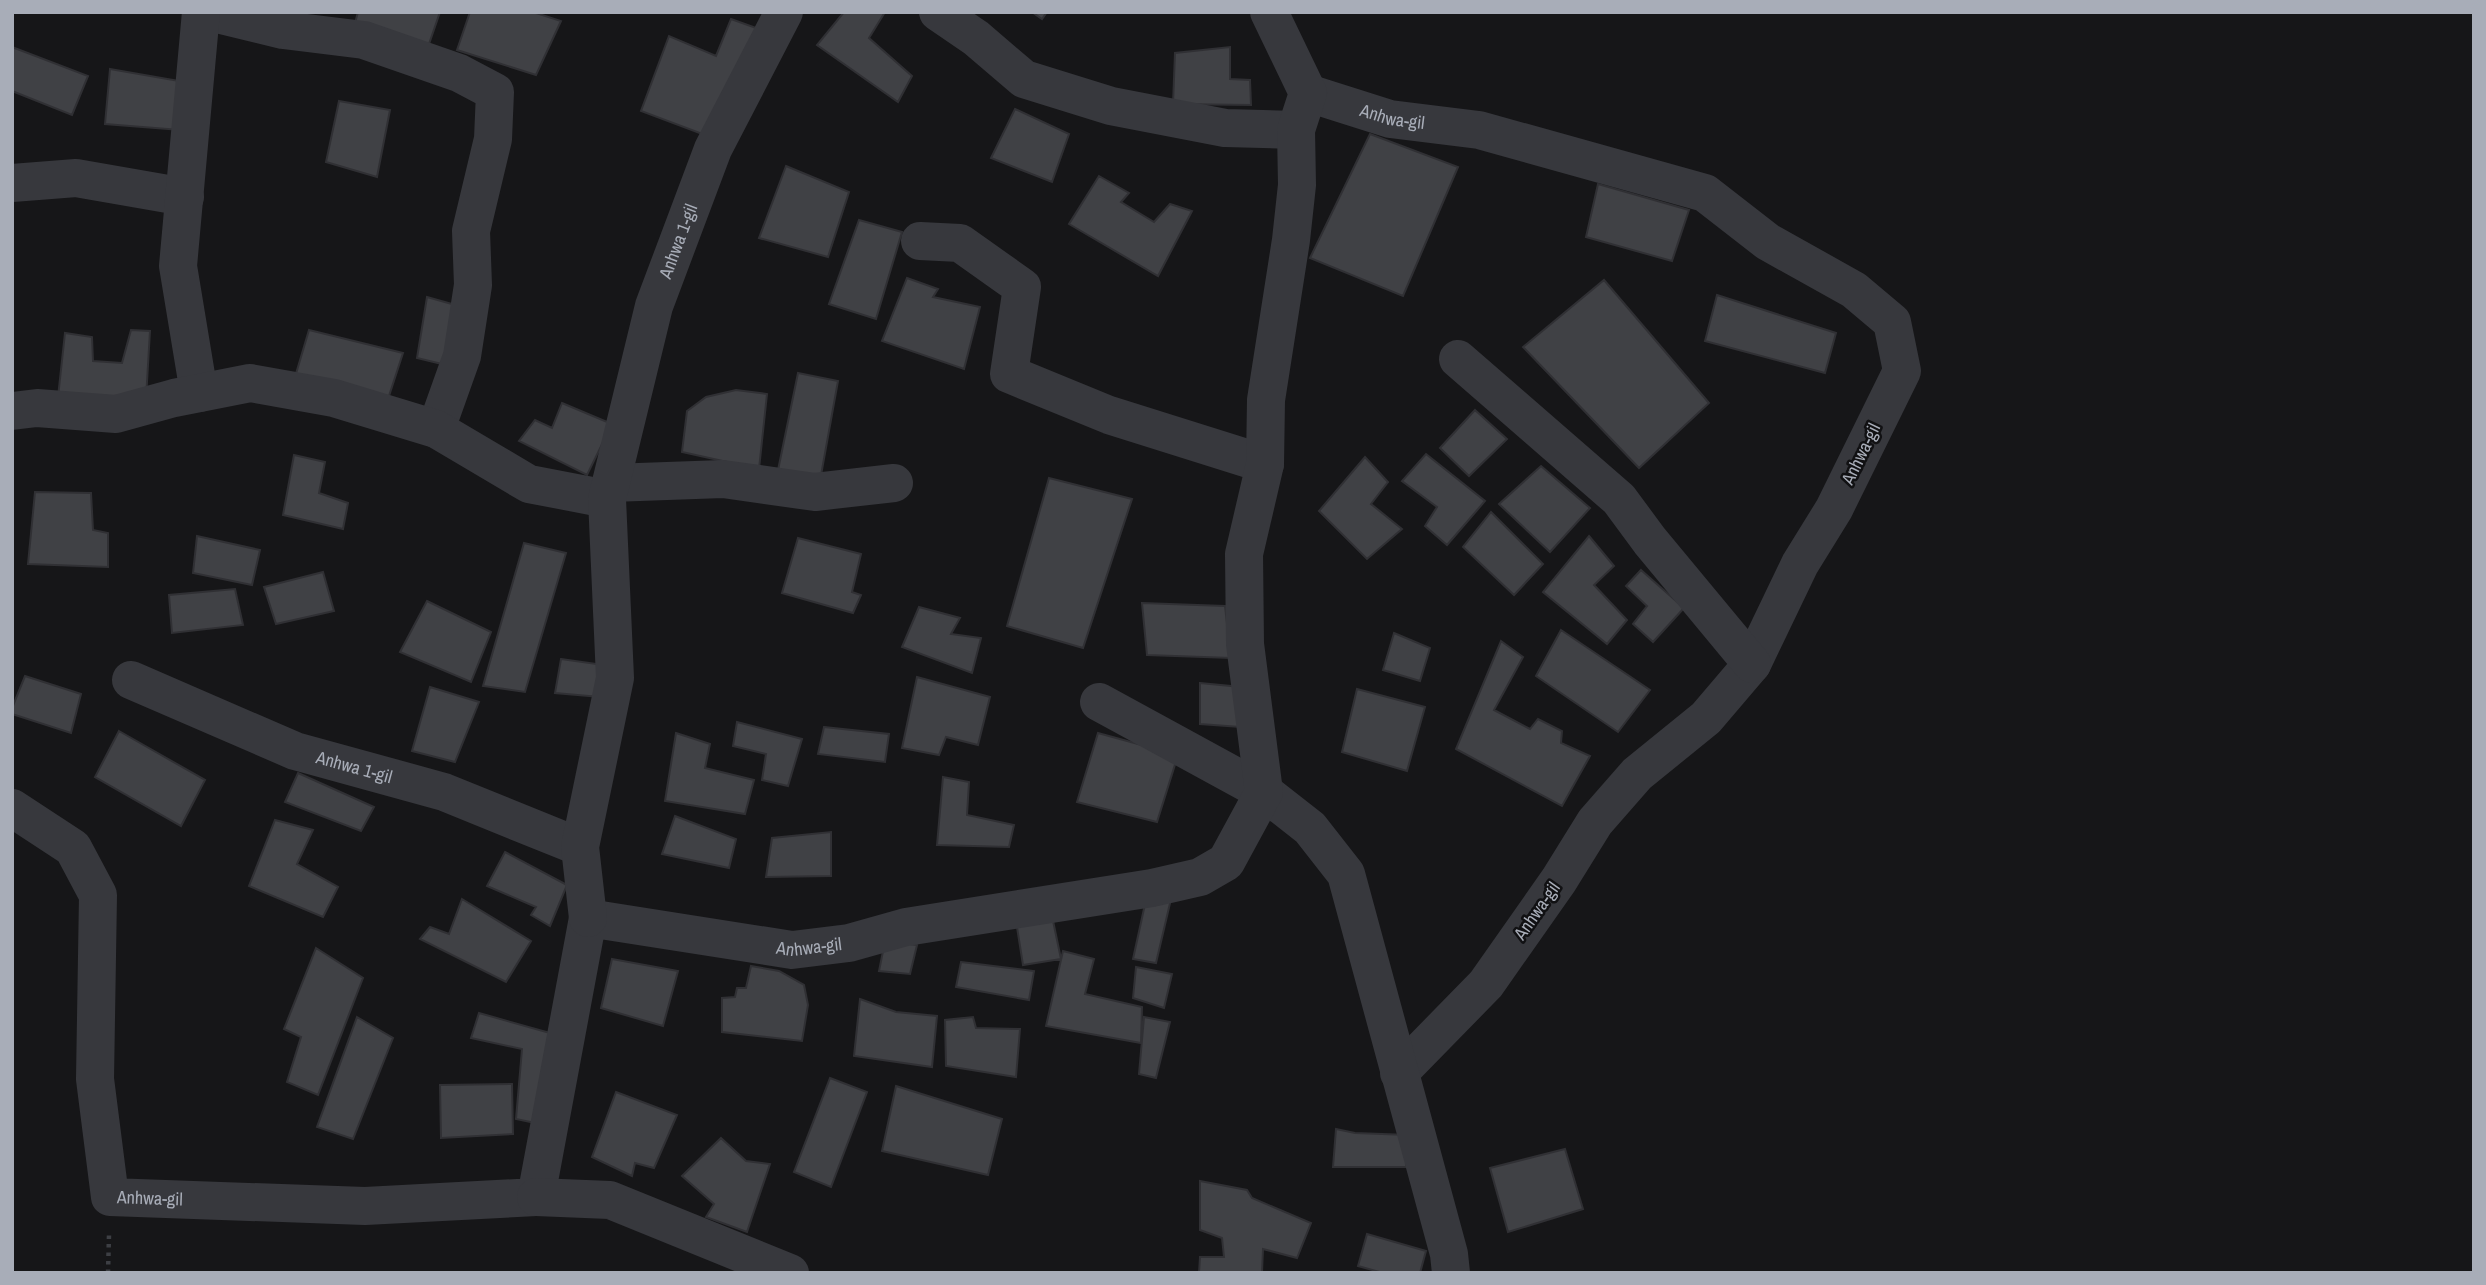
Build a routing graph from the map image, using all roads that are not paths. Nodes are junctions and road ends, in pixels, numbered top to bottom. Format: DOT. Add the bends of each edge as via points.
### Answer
graph roads {
  1 [pos="201,12"];
  2 [pos="209,12"];
  3 [pos="784,12"];
  4 [pos="938,12"];
  5 [pos="1269,12"];
  6 [pos="1308,93"];
  7 [pos="1296,130"];
  8 [pos="12,183"];
  9 [pos="185,197"];
  10 [pos="920,241"];
  11 [pos="1458,359"];
  12 [pos="200,393"];
  13 [pos="12,411"];
  14 [pos="436,429"];
  15 [pos="1265,464"];
  16 [pos="894,483"];
  17 [pos="609,491"];
  18 [pos="1752,664"];
  19 [pos="131,680"];
  20 [pos="1099,702"];
  21 [pos="1264,792"];
  22 [pos="12,808"];
  23 [pos="580,847"];
  24 [pos="588,918"];
  25 [pos="1399,1073"];
  26 [pos="536,1197"];
  27 [pos="789,1273"];
  28 [pos="1451,1273"];
  1 -- 9 [label="street"];
  2 -- 14 [label="street" via="283,30 364,40 495,92 493,139 471,231 474,285 462,356"];
  3 -- 17 [label="street, Anhwa 1-gil" via="713,149 654,306"];
  4 -- 7 [label="street" via="1024,79 1111,106 1225,128"];
  5 -- 6 [label="street"];
  6 -- 7 [label="street"];
  6 -- 18 [label="street, Anhwa-gil" via="1390,119 1479,130 1705,193 1768,242 1854,290 1892,322 1902,371"];
  7 -- 15 [label="street" via="1297,185 1266,400"];
  8 -- 9 [label="street" via="76,178"];
  9 -- 12 [label="street" via="178,266"];
  10 -- 15 [label="street" via="960,243 1022,287 1009,374 1109,415"];
  11 -- 18 [label="street" via="1619,499"];
  12 -- 13 [label="street" via="116,414 37,408"];
  12 -- 14 [label="street" via="250,383 334,398"];
  14 -- 17 [label="street" via="529,484"];
  15 -- 21 [label="street" via="1244,554 1245,644"];
  16 -- 17 [label="street" via="815,492 723,479"];
  17 -- 23 [label="street, Anhwa 1-gil" via="615,678"];
  18 -- 25 [label="street, Anhwa-gil" via="1706,718 1637,774 1595,822 1486,984"];
  19 -- 23 [label="street, Anhwa 1-gil" via="295,751 444,792"];
  20 -- 21 [label="street"];
  21 -- 24 [label="street, Anhwa-gil" via="1226,862 1200,877 1152,888 792,950"];
  21 -- 25 [label="street" via="1310,828 1346,874"];
  22 -- 26 [label="street, Anhwa-gil" via="73,848 99,895 95,1079 110,1197 365,1206"];
  23 -- 24 [label="street, Anhwa 1-gil"];
  24 -- 26 [label="street"];
  25 -- 28 [label="street"];
  26 -- 27 [label="street, Anhwa-gil" via="610,1200"];
}
